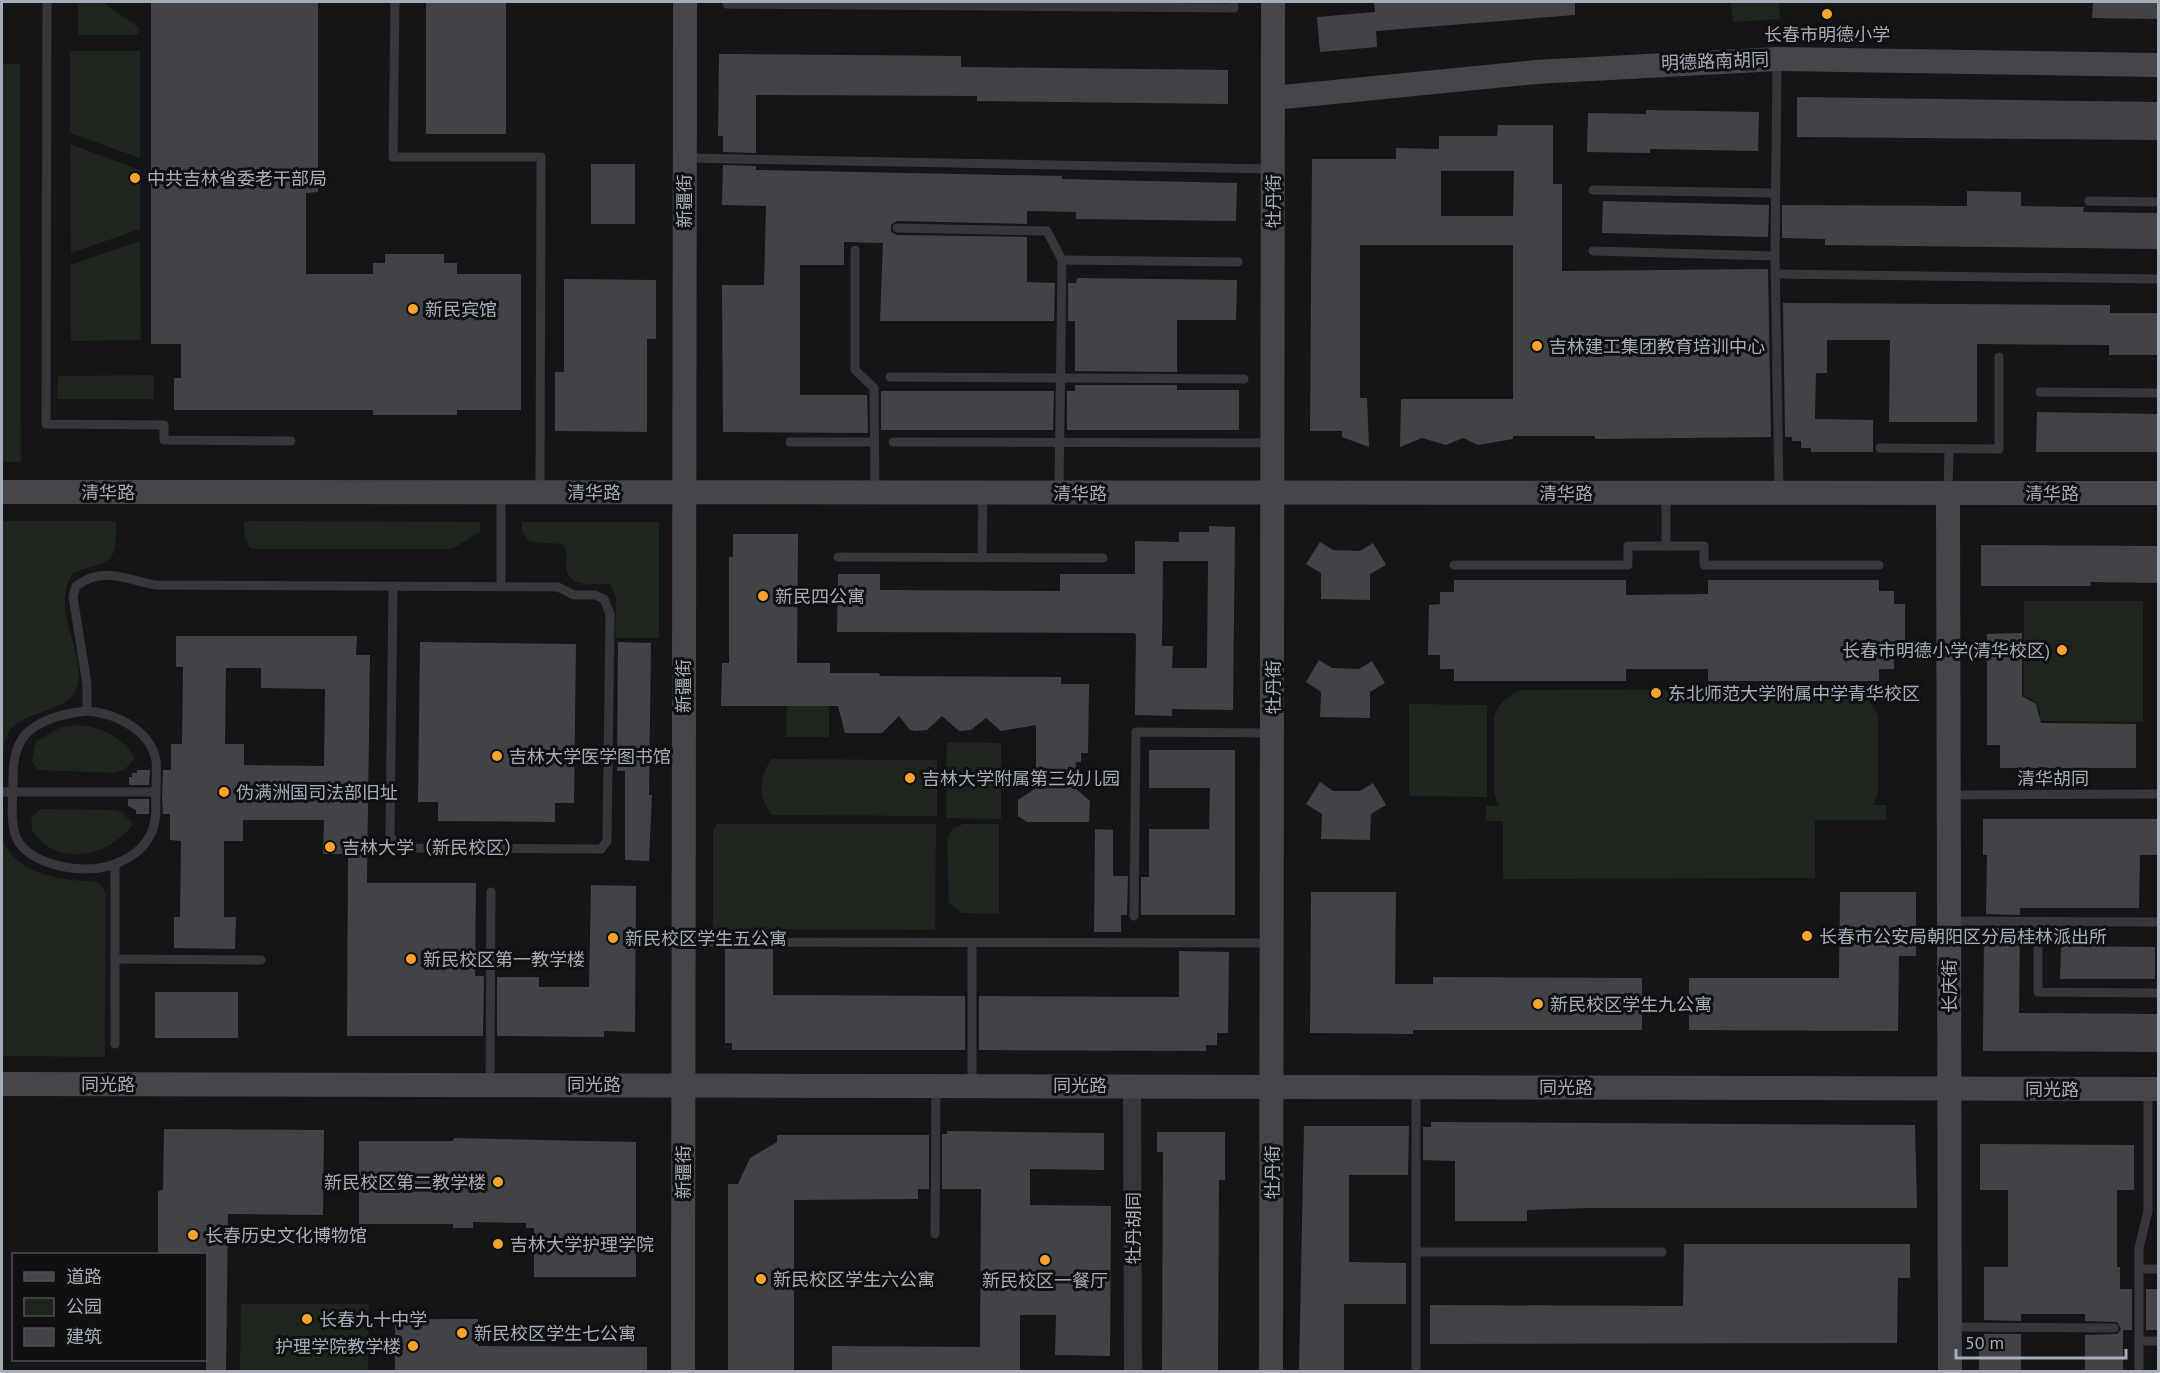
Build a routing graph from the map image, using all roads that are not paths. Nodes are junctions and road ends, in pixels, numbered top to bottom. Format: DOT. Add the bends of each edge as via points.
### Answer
graph roads {
  1 [pos="47,2"];
  2 [pos="395,2"];
  3 [pos="685,2"];
  4 [pos="727,2"];
  5 [pos="1234,2"];
  6 [pos="1273,2"];
  7 [pos="1777,58"];
  8 [pos="2158,65"];
  9 [pos="1273,98"];
  10 [pos="684,158"];
  11 [pos="1273,169"];
  12 [pos="1593,190"];
  13 [pos="1775,193"];
  14 [pos="2088,201"];
  15 [pos="2158,202"];
  16 [pos="897,228"];
  17 [pos="855,250"];
  18 [pos="1593,251"];
  19 [pos="1775,256"];
  20 [pos="1062,260"];
  21 [pos="1238,262"];
  22 [pos="1775,274"];
  23 [pos="2158,279"];
  24 [pos="1999,357"];
  25 [pos="890,377"];
  26 [pos="1061,378"];
  27 [pos="1244,379"];
  28 [pos="2040,392"];
  29 [pos="2158,393"];
  30 [pos="291,441"];
  31 [pos="790,442"];
  32 [pos="874,442"];
  33 [pos="893,442"];
  34 [pos="1060,442"];
  35 [pos="1274,443"];
  36 [pos="1880,448"];
  37 [pos="1949,449"];
  38 [pos="2,492"];
  39 [pos="501,492"];
  40 [pos="540,492"];
  41 [pos="683,492"];
  42 [pos="874,492"];
  43 [pos="983,493"];
  44 [pos="1059,493"];
  45 [pos="1274,493"];
  46 [pos="1666,493"];
  47 [pos="1779,493"];
  48 [pos="1948,493"];
  49 [pos="2158,493"];
  50 [pos="1666,546"];
  51 [pos="838,556"];
  52 [pos="982,558"];
  53 [pos="1103,558"];
  54 [pos="1454,565"];
  55 [pos="1879,565"];
  56 [pos="393,586"];
  57 [pos="501,586"];
  58 [pos="87,711"];
  59 [pos="1273,733"];
  60 [pos="2,792"];
  61 [pos="13,792"];
  62 [pos="156,792"];
  63 [pos="2158,794"];
  64 [pos="1949,795"];
  65 [pos="115,866"];
  66 [pos="491,892"];
  67 [pos="1134,916"];
  68 [pos="1949,921"];
  69 [pos="2038,922"];
  70 [pos="2158,922"];
  71 [pos="683,942"];
  72 [pos="972,942"];
  73 [pos="1272,943"];
  74 [pos="115,959"];
  75 [pos="261,960"];
  76 [pos="2158,993"];
  77 [pos="115,1044"];
  78 [pos="2,1084"];
  79 [pos="490,1084"];
  80 [pos="683,1084"];
  81 [pos="936,1084"];
  82 [pos="972,1085"];
  83 [pos="1132,1085"];
  84 [pos="1272,1086"];
  85 [pos="1416,1086"];
  86 [pos="1949,1088"];
  87 [pos="2153,1089"];
  88 [pos="935,1234"];
  89 [pos="1416,1252"];
  90 [pos="1662,1252"];
  91 [pos="2139,1269"];
  92 [pos="2158,1269"];
  93 [pos="1950,1327"];
  94 [pos="2114,1328"];
  95 [pos="2139,1341"];
  96 [pos="2158,1341"];
  97 [pos="684,1371"];
  98 [pos="1133,1371"];
  99 [pos="1271,1371"];
  100 [pos="1416,1371"];
  101 [pos="1950,1371"];
  102 [pos="2139,1371"];
  1 -- 30 [label="lane" via="46,424 164,425 164,440"];
  2 -- 40 [label="lane" via="393,157 541,157"];
  3 -- 10 [label="street, 新疆街"];
  4 -- 5 [label="lane" via="1234,8"];
  6 -- 9 [label="street, 牡丹街"];
  7 -- 8 [label="street, 明德路南胡同"];
  7 -- 9 [label="street, 明德路南胡同" via="1536,72"];
  7 -- 13 [label="lane"];
  9 -- 11 [label="street, 牡丹街"];
  10 -- 11 [label="lane"];
  10 -- 41 [label="street, 新疆街"];
  11 -- 35 [label="street, 牡丹街"];
  12 -- 13 [label="lane"];
  13 -- 19 [label="lane"];
  14 -- 15 [label="lane"];
  16 -- 20 [label="lane" via="1047,231"];
  17 -- 32 [label="lane" via="855,370 874,388"];
  18 -- 19 [label="lane"];
  19 -- 22 [label="lane"];
  20 -- 21 [label="lane"];
  20 -- 26 [label="lane"];
  22 -- 23 [label="lane"];
  22 -- 47 [label="lane"];
  24 -- 37 [label="lane" via="1999,449"];
  25 -- 26 [label="lane"];
  26 -- 27 [label="lane"];
  26 -- 34 [label="lane"];
  28 -- 29 [label="lane"];
  31 -- 32 [label="lane"];
  32 -- 42 [label="lane"];
  33 -- 34 [label="lane"];
  34 -- 35 [label="lane"];
  34 -- 44 [label="lane"];
  35 -- 45 [label="street, 牡丹街"];
  36 -- 37 [label="lane"];
  37 -- 48 [label="lane"];
  38 -- 39 [label="street, 清华路"];
  39 -- 40 [label="street, 清华路"];
  39 -- 57 [label="lane"];
  40 -- 41 [label="street, 清华路"];
  41 -- 42 [label="street, 清华路"];
  41 -- 71 [label="street, 新疆街"];
  42 -- 43 [label="street, 清华路"];
  43 -- 44 [label="street, 清华路"];
  43 -- 52 [label="lane"];
  44 -- 45 [label="street, 清华路"];
  45 -- 46 [label="street, 清华路"];
  45 -- 59 [label="street, 牡丹街"];
  46 -- 47 [label="street, 清华路"];
  46 -- 50 [label="lane"];
  47 -- 48 [label="street, 清华路"];
  48 -- 49 [label="street, 清华路"];
  48 -- 64 [label="street, 长庆街"];
  50 -- 54 [label="lane" via="1628,546 1628,565"];
  50 -- 55 [label="lane" via="1704,546 1704,564"];
  51 -- 52 [label="lane"];
  52 -- 53 [label="lane"];
  56 -- 57 [label="lane"];
  56 -- 57 [label="lane" via="390,835 395,843 402,848 601,849 607,841 610,614 604,599 596,595 574,595 558,587"];
  56 -- 58 [label="lane" via="156,585 109,573 86,578 76,586 73,597 87,684"];
  58 -- 61 [label="lane" via="56,717 25,736 13,764"];
  58 -- 62 [label="lane" via="120,719 148,742 156,760"];
  59 -- 67 [label="lane" via="1136,732"];
  59 -- 73 [label="street, 牡丹街"];
  60 -- 61 [label="lane"];
  61 -- 62 [label="lane"];
  61 -- 65 [label="lane" via="16,837 27,851 61,866"];
  62 -- 65 [label="lane" via="155,822 148,836 138,850"];
  63 -- 64 [label="lane, 清华胡同"];
  64 -- 68 [label="street, 长庆街"];
  65 -- 74 [label="lane"];
  66 -- 79 [label="lane"];
  68 -- 69 [label="lane"];
  68 -- 86 [label="street, 长庆街"];
  69 -- 70 [label="lane"];
  69 -- 76 [label="lane" via="2038,992"];
  71 -- 72 [label="lane"];
  71 -- 80 [label="street, 新疆街"];
  72 -- 73 [label="lane"];
  72 -- 82 [label="lane"];
  73 -- 84 [label="street, 牡丹街"];
  74 -- 75 [label="lane"];
  74 -- 77 [label="lane"];
  78 -- 79 [label="street, 同光路"];
  79 -- 80 [label="street, 同光路"];
  80 -- 81 [label="street, 同光路"];
  80 -- 97 [label="street, 新疆街"];
  81 -- 82 [label="street, 同光路"];
  81 -- 88 [label="lane"];
  82 -- 83 [label="street, 同光路"];
  83 -- 84 [label="street, 同光路"];
  83 -- 98 [label="street, 牡丹胡同"];
  84 -- 85 [label="street, 同光路"];
  84 -- 99 [label="street, 牡丹街"];
  85 -- 86 [label="street, 同光路"];
  85 -- 89 [label="lane"];
  86 -- 87 [label="street, 同光路"];
  86 -- 93 [label="street, 长庆街"];
  87 -- 91 [label="lane" via="2148,1211 2139,1248"];
  89 -- 90 [label="lane"];
  89 -- 100 [label="lane"];
  91 -- 92 [label="lane"];
  91 -- 95 [label="lane"];
  93 -- 94 [label="lane"];
  93 -- 101 [label="street, 长庆街"];
  95 -- 96 [label="lane"];
  95 -- 102 [label="lane"];
}
